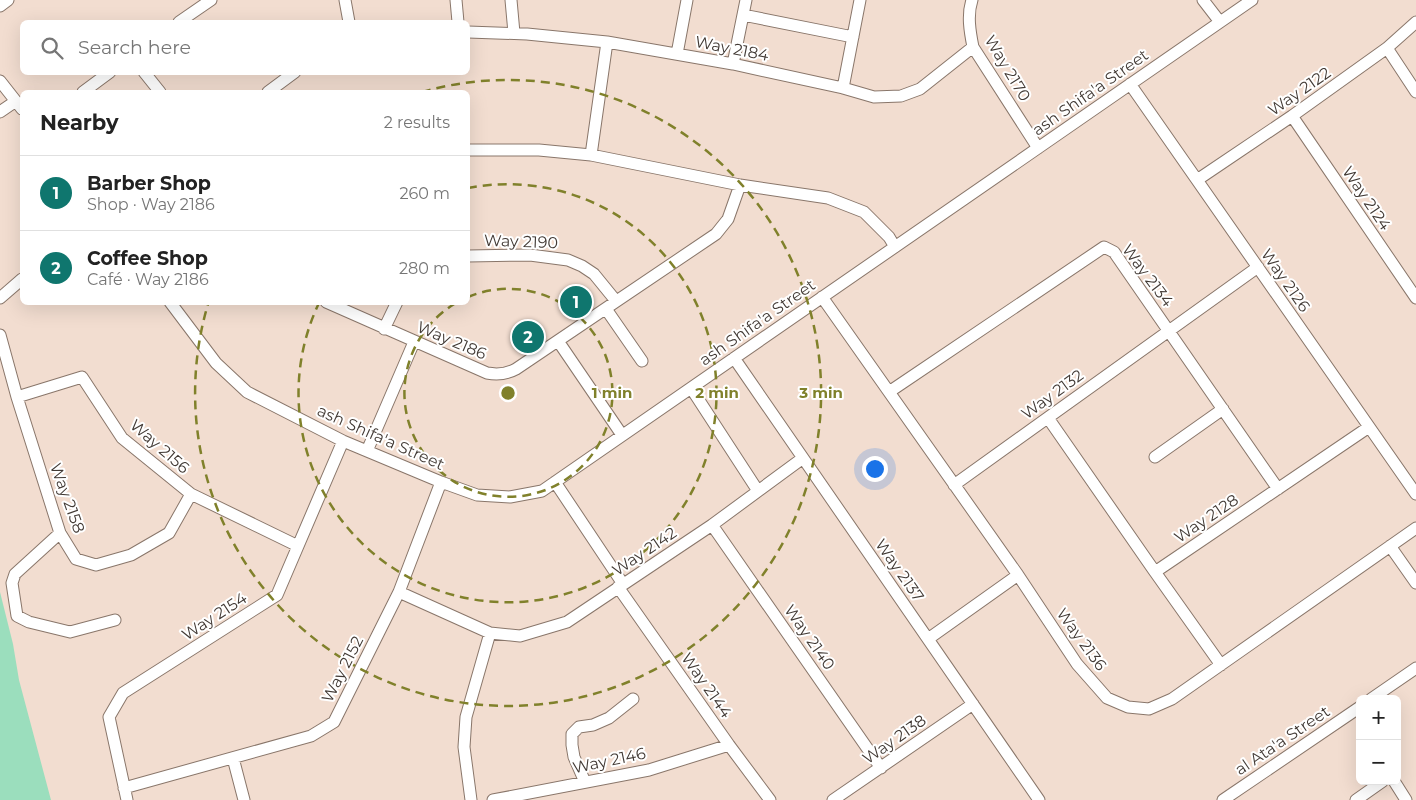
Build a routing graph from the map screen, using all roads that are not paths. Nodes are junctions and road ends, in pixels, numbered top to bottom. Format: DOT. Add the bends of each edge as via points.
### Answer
graph roads {
  1 [pos="8,0"];
  2 [pos="211,0"];
  3 [pos="345,0"];
  4 [pos="456,0"];
  5 [pos="511,0"];
  6 [pos="687,0"];
  7 [pos="746,0"];
  8 [pos="860,0"];
  9 [pos="972,0"];
  10 [pos="1203,0"];
  11 [pos="1252,0"];
  12 [pos="0,6"];
  13 [pos="743,15"];
  14 [pos="182,20"];
  15 [pos="349,20"];
  16 [pos="458,20"];
  17 [pos="1220,22"];
  18 [pos="1416,22"];
  19 [pos="470,32"];
  20 [pos="514,33"];
  21 [pos="853,37"];
  22 [pos="607,42"];
  23 [pos="974,46"];
  24 [pos="1387,48"];
  25 [pos="676,54"];
  26 [pos="733,64"];
  27 [pos="106,75"];
  28 [pos="146,75"];
  29 [pos="291,75"];
  30 [pos="0,81"];
  31 [pos="1130,84"];
  32 [pos="843,88"];
  33 [pos="86,90"];
  34 [pos="158,90"];
  35 [pos="271,90"];
  36 [pos="1416,92"];
  37 [pos="19,105"];
  38 [pos="0,112"];
  39 [pos="1292,116"];
  40 [pos="1038,148"];
  41 [pos="470,150"];
  42 [pos="591,155"];
  43 [pos="1197,180"];
  44 [pos="740,185"];
  45 [pos="895,247"];
  46 [pos="470,256"];
  47 [pos="1258,268"];
  48 [pos="20,281"];
  49 [pos="822,297"];
  50 [pos="0,298"];
  51 [pos="1416,298"];
  52 [pos="616,301"];
  53 [pos="173,305"];
  54 [pos="332,305"];
  55 [pos="396,305"];
  56 [pos="606,308"];
  57 [pos="384,329"];
  58 [pos="1168,330"];
  59 [pos="0,335"];
  60 [pos="558,341"];
  61 [pos="414,342"];
  62 [pos="734,358"];
  63 [pos="642,361"];
  64 [pos="692,388"];
  65 [pos="889,392"];
  66 [pos="17,397"];
  67 [pos="1223,409"];
  68 [pos="1048,418"];
  69 [pos="1369,426"];
  70 [pos="622,436"];
  71 [pos="343,441"];
  72 [pos="367,451"];
  73 [pos="1155,457"];
  74 [pos="803,458"];
  75 [pos="441,482"];
  76 [pos="555,482"];
  77 [pos="954,484"];
  78 [pos="1278,489"];
  79 [pos="758,491"];
  80 [pos="191,494"];
  81 [pos="1416,494"];
  82 [pos="712,525"];
  83 [pos="1416,528"];
  84 [pos="60,533"];
  85 [pos="298,546"];
  86 [pos="1390,546"];
  87 [pos="1156,572"];
  88 [pos="1018,575"];
  89 [pos="1416,584"];
  90 [pos="621,586"];
  91 [pos="399,592"];
  92 [pos="115,620"];
  93 [pos="490,633"];
  94 [pos="928,639"];
  95 [pos="1221,665"];
  96 [pos="1416,668"];
  97 [pos="1377,695"];
  98 [pos="633,699"];
  99 [pos="973,704"];
  100 [pos="1356,710"];
  101 [pos="729,745"];
  102 [pos="233,758"];
  103 [pos="881,768"];
  104 [pos="585,782"];
  105 [pos="1377,785"];
  106 [pos="1397,785"];
  107 [pos="124,788"];
  108 [pos="1034,798"];
  109 [pos="127,800"];
  110 [pos="244,800"];
  111 [pos="471,800"];
  112 [pos="493,800"];
  113 [pos="770,800"];
  114 [pos="833,800"];
  115 [pos="1223,800"];
  116 [pos="1356,800"];
  117 [pos="1406,800"];
  1 -- 12 [label="street"];
  2 -- 14 [label="street"];
  3 -- 15 [label="street"];
  4 -- 16 [label="street"];
  5 -- 20 [label="street"];
  6 -- 25 [label="street"];
  7 -- 13 [label="street"];
  8 -- 21 [label="street"];
  9 -- 23 [label="street, Way 2170" via="970,32"];
  10 -- 17 [label="street"];
  11 -- 17 [label="street, ash Shifa'a Street"];
  13 -- 21 [label="street"];
  13 -- 26 [label="street"];
  17 -- 31 [label="street, ash Shifa'a Street"];
  18 -- 24 [label="street, Way 2122"];
  19 -- 20 [label="street, Way 2184"];
  20 -- 22 [label="street, Way 2184"];
  21 -- 32 [label="street"];
  22 -- 25 [label="street, Way 2184"];
  22 -- 42 [label="street"];
  23 -- 32 [label="street, Way 2184" via="920,89 901,96 874,97"];
  23 -- 40 [label="street, Way 2170"];
  24 -- 36 [label="street"];
  24 -- 39 [label="street, Way 2122"];
  25 -- 26 [label="street, Way 2184"];
  26 -- 32 [label="street, Way 2184"];
  27 -- 33 [label="street"];
  28 -- 34 [label="street"];
  29 -- 35 [label="street"];
  30 -- 37 [label="street"];
  31 -- 40 [label="street, ash Shifa'a Street"];
  31 -- 43 [label="street, Way 2126"];
  37 -- 38 [label="street"];
  39 -- 43 [label="street, Way 2122"];
  39 -- 51 [label="street, Way 2124"];
  40 -- 45 [label="street, ash Shifa'a Street"];
  41 -- 42 [label="street" via="539,150"];
  42 -- 44 [label="street"];
  43 -- 47 [label="street, Way 2126"];
  44 -- 45 [label="street" via="828,198 864,212"];
  44 -- 52 [label="street, Way 2186" via="728,219 716,234"];
  45 -- 49 [label="street, ash Shifa'a Street"];
  46 -- 52 [label="street, Way 2190" via="568,260 594,274"];
  47 -- 58 [label="street, Way 2132"];
  47 -- 69 [label="street, Way 2126"];
  48 -- 50 [label="street"];
  49 -- 62 [label="street, ash Shifa'a Street"];
  49 -- 65 [label="street, Way 2136"];
  52 -- 56 [label="street, Way 2186"];
  53 -- 71 [label="street, ash Shifa'a Street" via="216,364 247,392"];
  54 -- 57 [label="street, Way 2186"];
  55 -- 57 [label="street"];
  56 -- 60 [label="street, Way 2186"];
  56 -- 63 [label="street"];
  57 -- 61 [label="street, Way 2186"];
  58 -- 65 [label="street, Way 2134" via="1114,252 1104,247"];
  58 -- 67 [label="street, Way 2134"];
  58 -- 68 [label="street, Way 2132"];
  59 -- 66 [label="street, Way 2158"];
  60 -- 61 [label="street, Way 2186" via="505,374 487,373"];
  60 -- 70 [label="street"];
  61 -- 72 [label="street"];
  62 -- 64 [label="street, ash Shifa'a Street"];
  62 -- 74 [label="street, Way 2137"];
  64 -- 70 [label="street, ash Shifa'a Street"];
  64 -- 79 [label="street"];
  65 -- 77 [label="street, Way 2136"];
  66 -- 80 [label="street, Way 2156" via="82,377 122,438"];
  66 -- 84 [label="street, Way 2158"];
  67 -- 73 [label="street"];
  67 -- 78 [label="street, Way 2134"];
  68 -- 77 [label="street, Way 2132"];
  68 -- 87 [label="street"];
  69 -- 78 [label="street, Way 2128"];
  69 -- 81 [label="street, Way 2126"];
  70 -- 76 [label="street, ash Shifa'a Street"];
  71 -- 72 [label="street, ash Shifa'a Street"];
  71 -- 85 [label="street, Way 2154"];
  72 -- 75 [label="street, ash Shifa'a Street"];
  74 -- 79 [label="street, Way 2142"];
  74 -- 94 [label="street, Way 2137"];
  75 -- 76 [label="street, ash Shifa'a Street" via="477,495 510,497 542,491"];
  75 -- 91 [label="street, Way 2152"];
  76 -- 90 [label="street, Way 2144"];
  77 -- 88 [label="street, Way 2136"];
  78 -- 87 [label="street, Way 2128"];
  79 -- 82 [label="street, Way 2142"];
  80 -- 84 [label="street, Way 2158" via="169,533 131,555 96,565 76,559"];
  80 -- 85 [label="street, Way 2156"];
  82 -- 90 [label="street, Way 2142"];
  82 -- 103 [label="street, Way 2140"];
  83 -- 86 [label="street, Way 2136"];
  84 -- 92 [label="street" via="15,574 12,583 18,616 70,632"];
  85 -- 107 [label="street, Way 2154" via="277,595 123,694 109,717"];
  86 -- 89 [label="street"];
  86 -- 95 [label="street, Way 2136"];
  87 -- 95 [label="street"];
  88 -- 94 [label="street"];
  88 -- 95 [label="street, Way 2136" via="1077,664 1107,698 1128,708 1150,709 1172,699"];
  90 -- 93 [label="street, Way 2142" via="567,622 542,631 520,636"];
  90 -- 101 [label="street, Way 2144"];
  91 -- 93 [label="street, Way 2142"];
  91 -- 102 [label="street, Way 2152" via="334,722 311,736"];
  93 -- 111 [label="street" via="466,717 464,746"];
  94 -- 99 [label="street, Way 2137"];
  96 -- 97 [label="street"];
  98 -- 104 [label="street" via="609,718 579,727 572,734 574,757"];
  99 -- 103 [label="street, Way 2138"];
  99 -- 108 [label="street, Way 2137"];
  100 -- 115 [label="street, al Ata'a Street"];
  101 -- 104 [label="street, Way 2146" via="649,770"];
  101 -- 113 [label="street, Way 2144"];
  102 -- 107 [label="street, Way 2152"];
  102 -- 110 [label="street"];
  103 -- 114 [label="street, Way 2138"];
  104 -- 112 [label="street, Way 2146"];
  105 -- 116 [label="street"];
  106 -- 117 [label="street"];
  107 -- 109 [label="street, Way 2154"];
}
